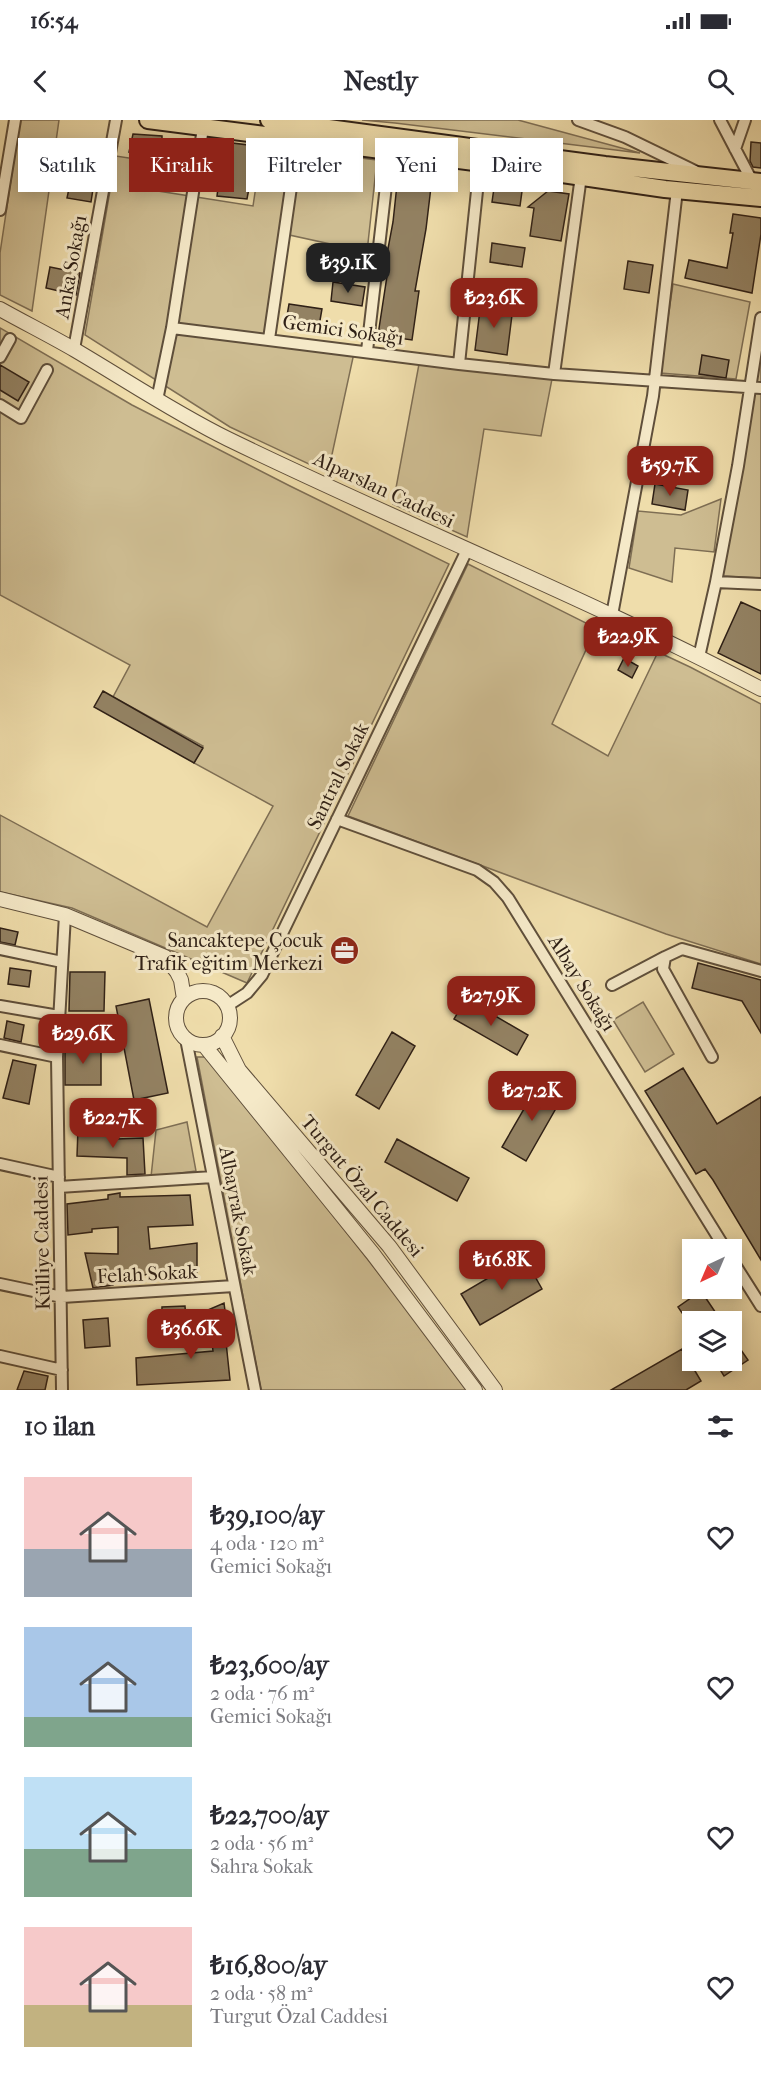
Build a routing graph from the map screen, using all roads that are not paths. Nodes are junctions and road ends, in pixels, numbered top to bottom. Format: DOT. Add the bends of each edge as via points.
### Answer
graph roads {
  1 [pos="15,120"];
  2 [pos="116,120"];
  3 [pos="148,120"];
  4 [pos="269,120"];
  5 [pos="578,120"];
  6 [pos="720,120"];
  7 [pos="745,120"];
  8 [pos="203,124"];
  9 [pos="292,138"];
  10 [pos="735,149"];
  11 [pos="563,174"];
  12 [pos="706,176"];
  13 [pos="581,177"];
  14 [pos="756,182"];
  15 [pos="677,190"];
  16 [pos="290,192"];
  17 [pos="385,192"];
  18 [pos="477,192"];
  19 [pos="761,198"];
  20 [pos="0,210"];
  21 [pos="0,309"];
  22 [pos="761,318"];
  23 [pos="172,327"];
  24 [pos="10,339"];
  25 [pos="269,339"];
  26 [pos="74,350"];
  27 [pos="367,351"];
  28 [pos="0,357"];
  29 [pos="459,364"];
  30 [pos="47,370"];
  31 [pos="554,374"];
  32 [pos="654,380"];
  33 [pos="756,387"];
  34 [pos="157,400"];
  35 [pos="0,405"];
  36 [pos="467,550"];
  37 [pos="716,582"];
  38 [pos="761,585"];
  39 [pos="612,615"];
  40 [pos="699,657"];
  41 [pos="761,689"];
  42 [pos="337,819"];
  43 [pos="0,899"];
  44 [pos="65,915"];
  45 [pos="0,949"];
  46 [pos="665,957"];
  47 [pos="62,962"];
  48 [pos="761,970"];
  49 [pos="612,985"];
  50 [pos="184,999"];
  51 [pos="0,1006"];
  52 [pos="227,1006"];
  53 [pos="59,1016"];
  54 [pos="222,1036"];
  55 [pos="186,1039"];
  56 [pos="0,1045"];
  57 [pos="204,1045"];
  58 [pos="57,1057"];
  59 [pos="712,1057"];
  60 [pos="0,1164"];
  61 [pos="213,1177"];
  62 [pos="59,1182"];
  63 [pos="719,1239"];
  64 [pos="742,1276"];
  65 [pos="0,1284"];
  66 [pos="234,1287"];
  67 [pos="62,1297"];
  68 [pos="761,1306"];
  69 [pos="0,1356"];
  70 [pos="62,1370"];
  71 [pos="62,1390"];
  72 [pos="255,1390"];
  73 [pos="475,1390"];
  74 [pos="495,1390"];
  1 -- 20 [label="street"];
  2 -- 26 [label="street, Anka Sokağı"];
  3 -- 8 [label="main road"];
  4 -- 12 [label="main road"];
  5 -- 12 [label="street" via="625,137"];
  6 -- 10 [label="street"];
  7 -- 10 [label="street"];
  8 -- 9 [label="main road"];
  8 -- 23 [label="street"];
  10 -- 14 [label="street"];
  11 -- 13 [label="main road"];
  12 -- 14 [label="main road"];
  13 -- 15 [label="main road"];
  13 -- 31 [label="street"];
  15 -- 19 [label="main road"];
  15 -- 32 [label="street"];
  16 -- 25 [label="street"];
  17 -- 27 [label="street"];
  18 -- 29 [label="street"];
  21 -- 26 [label="street, Alparslan Caddesi"];
  22 -- 33 [label="street"];
  23 -- 25 [label="street, Gemici Sokağı"];
  23 -- 34 [label="street"];
  24 -- 28 [label="street"];
  25 -- 27 [label="street, Gemici Sokağı"];
  26 -- 34 [label="street, Alparslan Caddesi"];
  27 -- 29 [label="street, Gemici Sokağı"];
  29 -- 31 [label="street, Gemici Sokağı"];
  30 -- 35 [label="street" via="21,418"];
  31 -- 32 [label="street, Gemici Sokağı"];
  32 -- 33 [label="street, Gemici Sokağı"];
  32 -- 39 [label="street"];
  33 -- 37 [label="street"];
  34 -- 36 [label="street, Alparslan Caddesi" via="226,438"];
  36 -- 39 [label="street, Alparslan Caddesi"];
  36 -- 42 [label="street, Santral Sokak"];
  37 -- 38 [label="street"];
  37 -- 40 [label="street"];
  39 -- 40 [label="street, Alparslan Caddesi"];
  40 -- 41 [label="street, Alparslan Caddesi"];
  42 -- 52 [label="street, Santral Sokak" via="262,975 247,993"];
  42 -- 63 [label="street, Albay Sokağı" via="477,870 494,882 508,898"];
  43 -- 44 [label="street"];
  44 -- 47 [label="street, Külliye Caddesi"];
  44 -- 50 [label="street" via="165,957 181,980"];
  45 -- 47 [label="street"];
  46 -- 48 [label="street" via="682,949"];
  46 -- 49 [label="street"];
  46 -- 59 [label="street" via="663,969"];
  47 -- 53 [label="street, Külliye Caddesi"];
  50 -- 52 [label="street" via="192,993 209,992"];
  50 -- 55 [label="street" via="176,1015 180,1033"];
  51 -- 53 [label="street"];
  52 -- 54 [label="street" via="229,1025"];
  53 -- 58 [label="street, Külliye Caddesi"];
  54 -- 57 [label="street"];
  54 -- 74 [label="street, Turgut Özal Caddesi" via="239,1070 389,1246"];
  55 -- 57 [label="street"];
  55 -- 61 [label="street, Albayrak Sokak"];
  56 -- 58 [label="street"];
  57 -- 73 [label="street, Turgut Özal Caddesi" via="373,1254"];
  58 -- 62 [label="street, Külliye Caddesi"];
  60 -- 62 [label="street"];
  61 -- 62 [label="street"];
  61 -- 66 [label="street, Albayrak Sokak"];
  62 -- 67 [label="street, Külliye Caddesi"];
  64 -- 68 [label="street"];
  65 -- 67 [label="street, Felah Sokak"];
  66 -- 67 [label="street, Felah Sokak"];
  66 -- 72 [label="street, Albayrak Sokak"];
  67 -- 70 [label="street, Külliye Caddesi"];
  69 -- 70 [label="street"];
  70 -- 71 [label="street, Külliye Caddesi"];
}
